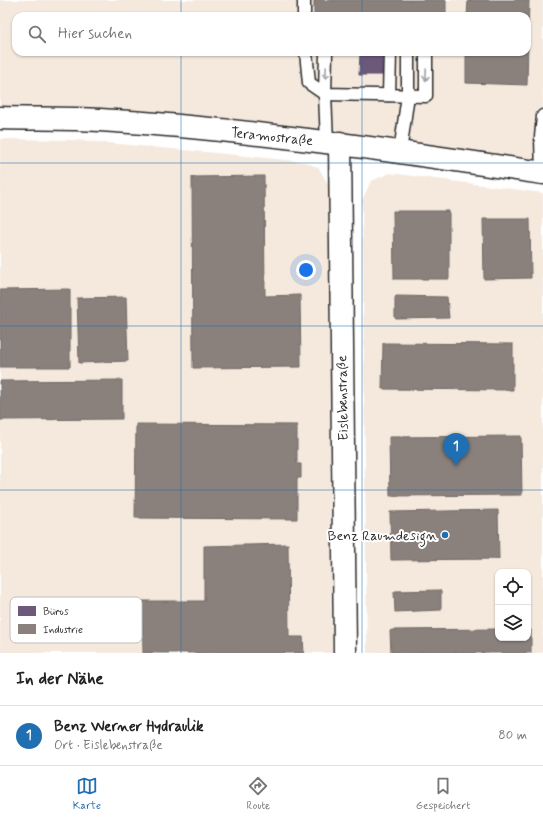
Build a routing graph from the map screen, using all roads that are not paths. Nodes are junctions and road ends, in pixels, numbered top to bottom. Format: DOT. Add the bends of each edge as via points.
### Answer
graph roads {
  1 [pos="304,0"];
  2 [pos="304,12"];
  3 [pos="307,56"];
  4 [pos="326,56"];
  5 [pos="390,56"];
  6 [pos="408,56"];
  7 [pos="426,56"];
  8 [pos="325,94"];
  9 [pos="389,95"];
  10 [pos="408,95"];
  11 [pos="543,116"];
  12 [pos="0,118"];
  13 [pos="333,142"];
  14 [pos="400,152"];
  15 [pos="542,173"];
  16 [pos="345,653"];
  1 -- 2 [label="lane"];
  3 -- 8 [label="lane" via="310,83"];
  4 -- 8 [label="lane, one-way"];
  5 -- 9 [label="lane"];
  6 -- 10 [label="lane"];
  7 -- 10 [label="lane, one-way" via="426,96"];
  8 -- 9 [label="lane"];
  8 -- 13 [label="lane"];
  9 -- 10 [label="lane"];
  10 -- 14 [label="lane"];
  11 -- 15 [label="lane"];
  12 -- 13 [label="street, Teramostraße" via="99,120"];
  13 -- 14 [label="street, Teramostraße"];
  13 -- 16 [label="street, Eislebenstraße"];
  14 -- 15 [label="street, Teramostraße"];
}
